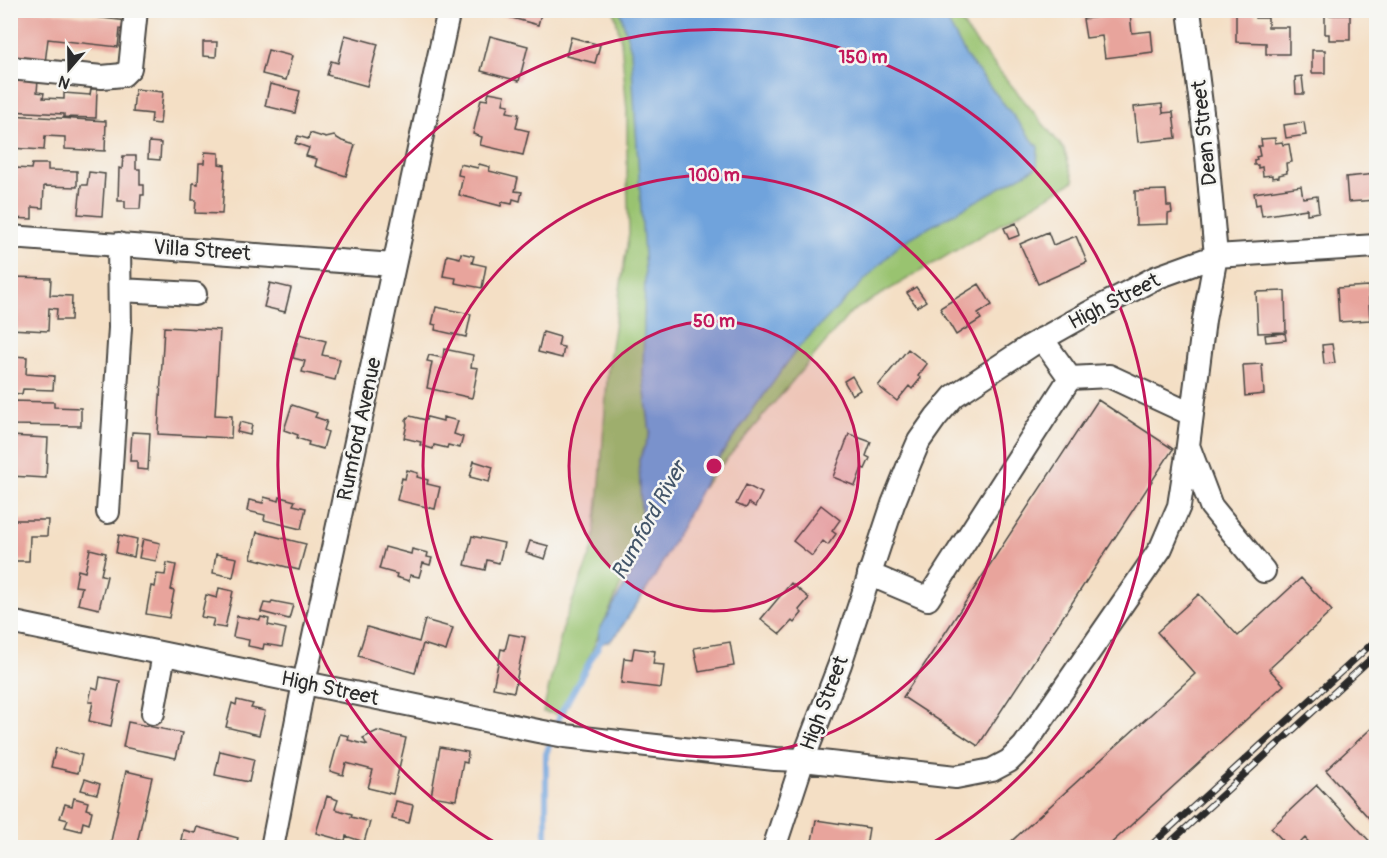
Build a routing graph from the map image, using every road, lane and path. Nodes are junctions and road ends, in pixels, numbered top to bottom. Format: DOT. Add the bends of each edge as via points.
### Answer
graph roads {
  1 [pos="135,10"];
  2 [pos="449,10"];
  3 [pos="1189,10"];
  4 [pos="10,69"];
  5 [pos="10,237"];
  6 [pos="119,244"];
  7 [pos="1377,246"];
  8 [pos="1216,256"];
  9 [pos="394,265"];
  10 [pos="120,290"];
  11 [pos="195,294"];
  12 [pos="1042,339"];
  13 [pos="1070,378"];
  14 [pos="1191,414"];
  15 [pos="1188,444"];
  16 [pos="108,512"];
  17 [pos="1263,571"];
  18 [pos="869,574"];
  19 [pos="10,622"];
  20 [pos="164,654"];
  21 [pos="304,683"];
  22 [pos="153,713"];
  23 [pos="803,760"];
  24 [pos="272,848"];
  25 [pos="774,848"];
  1 -- 4 [label="street" via="130,68 123,75 102,77"];
  2 -- 9 [label="street, Rumford Avenue"];
  3 -- 8 [label="street, Dean Street"];
  5 -- 6 [label="street, Villa Street"];
  6 -- 9 [label="street, Villa Street"];
  6 -- 10 [label="street"];
  7 -- 8 [label="street, High Street"];
  8 -- 12 [label="street, High Street" via="1155,278"];
  8 -- 14 [label="street, Dean Street"];
  9 -- 21 [label="street, Rumford Avenue"];
  10 -- 11 [label="street"];
  10 -- 16 [label="street"];
  12 -- 13 [label="street"];
  12 -- 18 [label="street, High Street" via="954,396 936,417 910,462"];
  13 -- 14 [label="street" via="1110,376"];
  13 -- 18 [label="street" via="928,599"];
  14 -- 15 [label="street, Dean Street"];
  15 -- 17 [label="street" via="1211,506"];
  15 -- 23 [label="street, Dean Street" via="1179,506 1161,548 1024,747 1009,761 992,771 956,777"];
  18 -- 23 [label="street, High Street"];
  19 -- 20 [label="street, High Street"];
  20 -- 21 [label="street, High Street"];
  20 -- 22 [label="street"];
  21 -- 23 [label="street, High Street" via="565,736"];
  21 -- 24 [label="street, Rumford Avenue"];
  23 -- 25 [label="street"];
}
